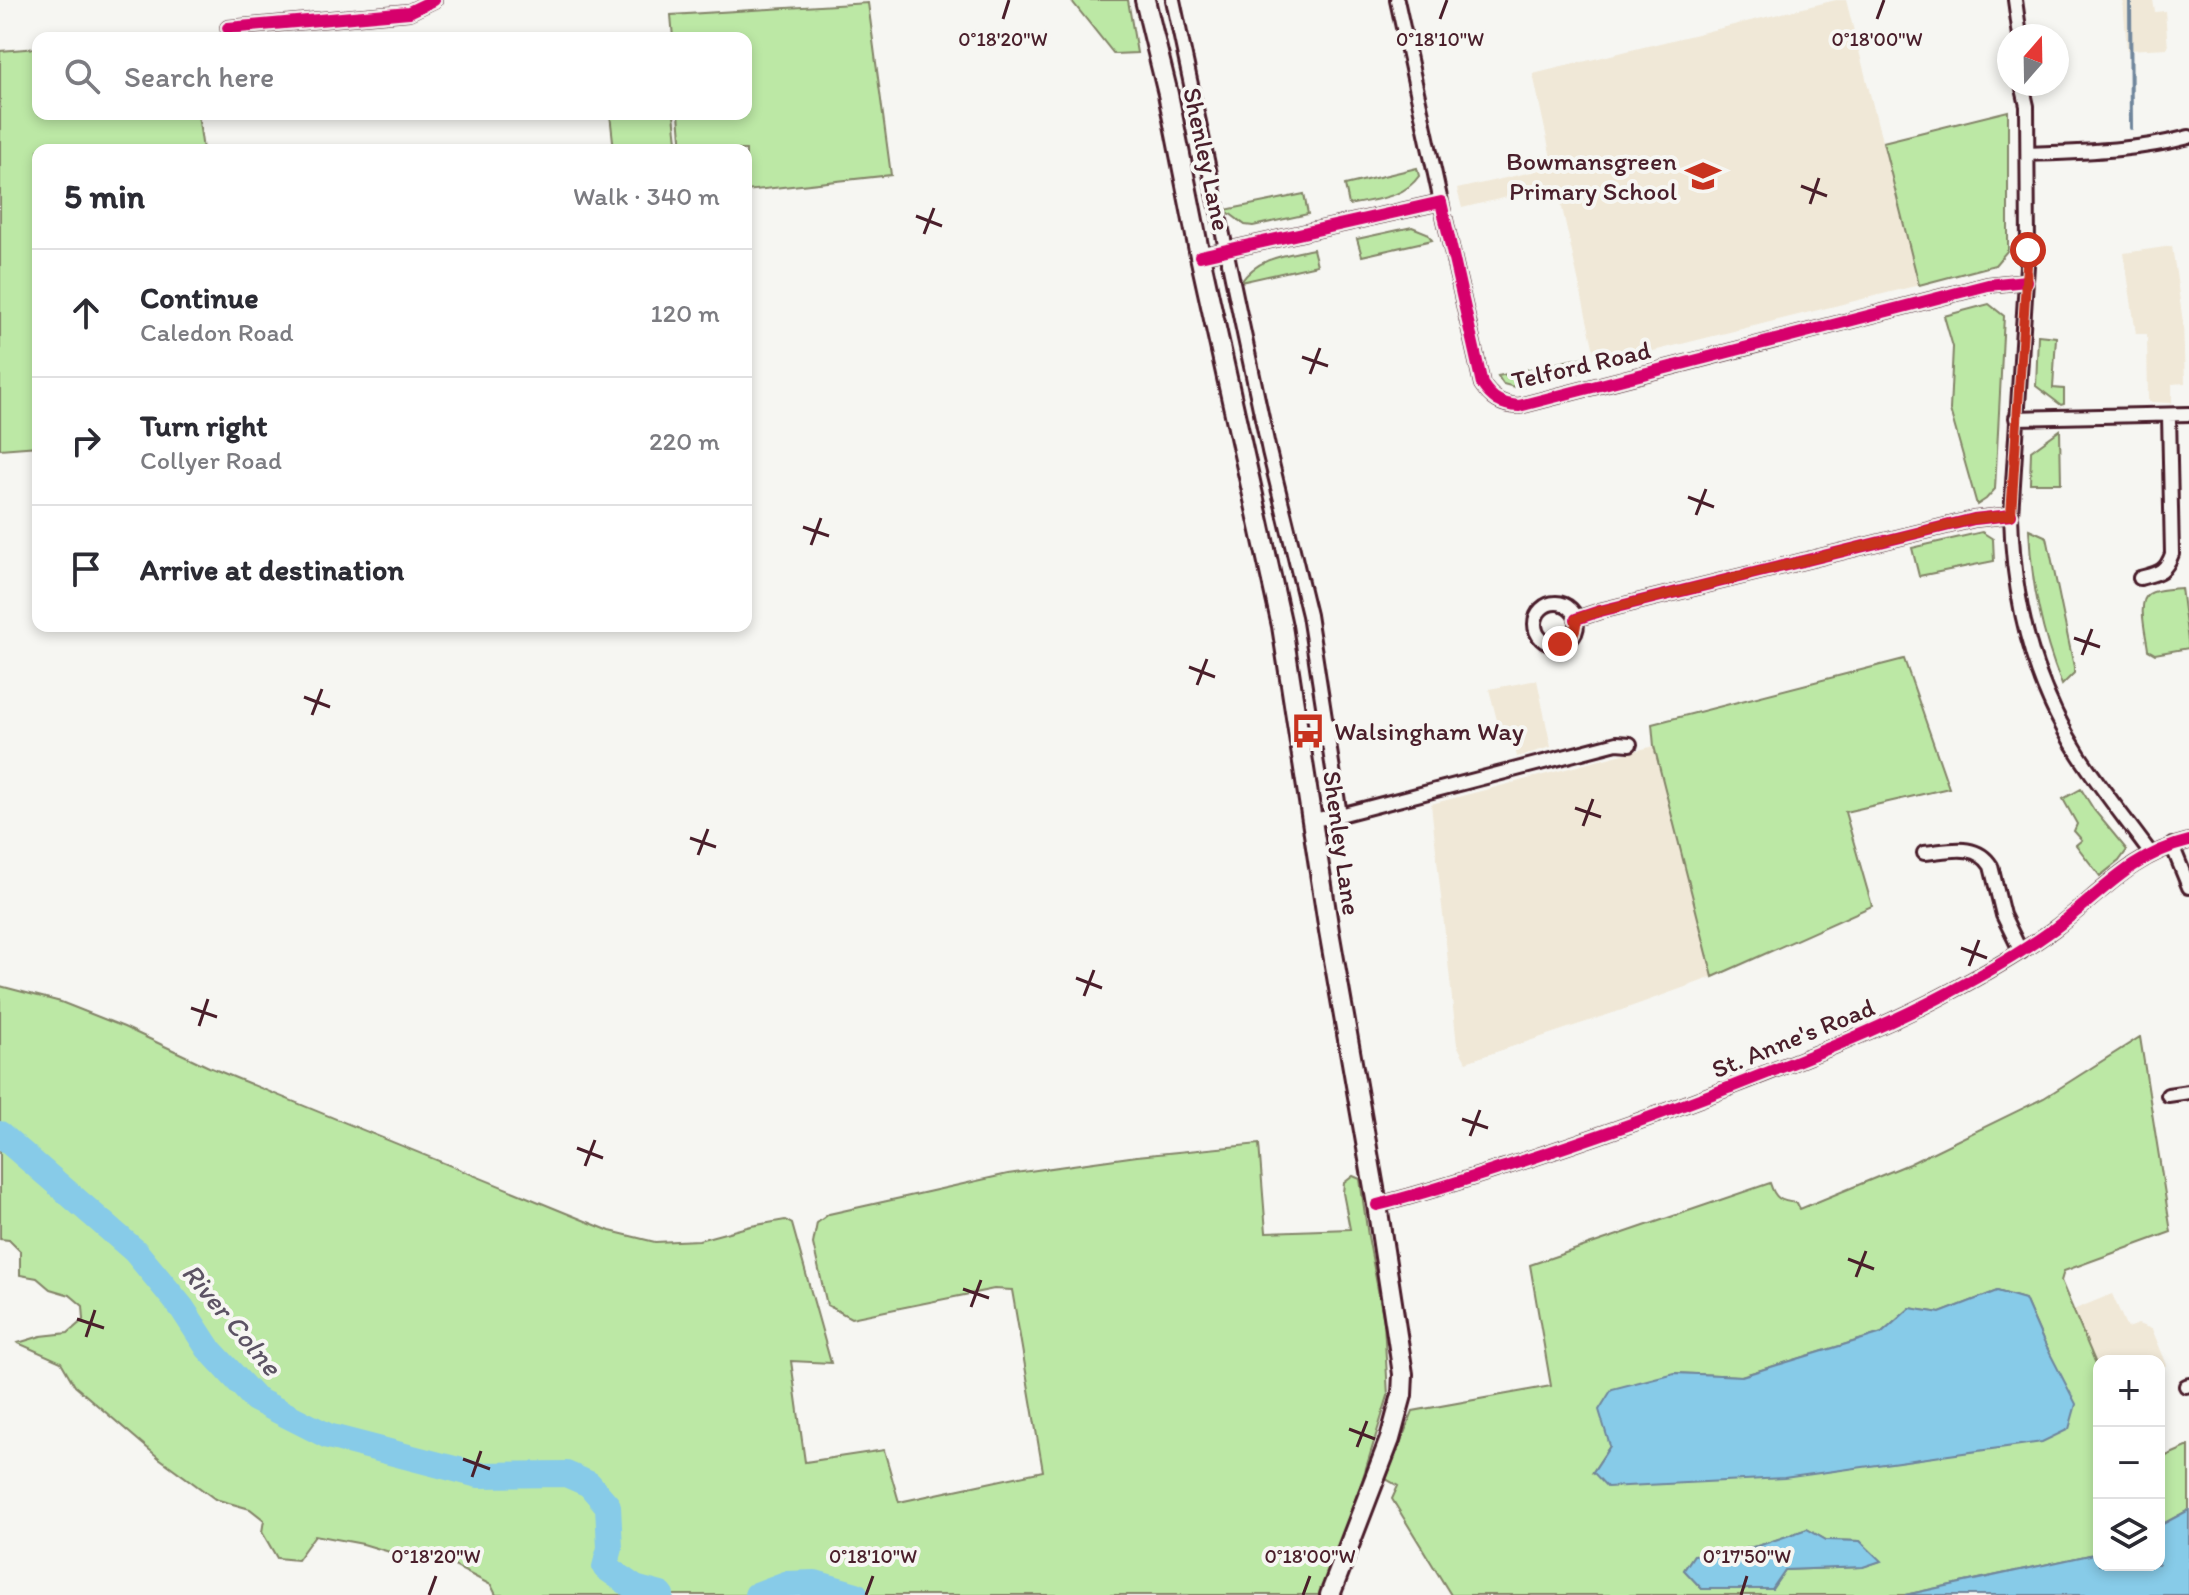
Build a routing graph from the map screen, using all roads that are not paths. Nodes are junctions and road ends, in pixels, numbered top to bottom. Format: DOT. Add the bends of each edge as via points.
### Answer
graph roads {
  1 [pos="434,0"];
  2 [pos="1145,0"];
  3 [pos="1173,0"];
  4 [pos="1397,0"];
  5 [pos="2015,0"];
  6 [pos="2018,24"];
  7 [pos="228,28"];
  8 [pos="2025,96"];
  9 [pos="2189,137"];
  10 [pos="2028,154"];
  11 [pos="1441,202"];
  12 [pos="1225,249"];
  13 [pos="1200,256"];
  14 [pos="2026,281"];
  15 [pos="2189,414"];
  16 [pos="2169,415"];
  17 [pos="2016,418"];
  18 [pos="2011,515"];
  19 [pos="2140,578"];
  20 [pos="1576,619"];
  21 [pos="1630,744"];
  22 [pos="1340,815"];
  23 [pos="1312,820"];
  24 [pos="2189,841"];
  25 [pos="2172,845"];
  26 [pos="1924,853"];
  27 [pos="2151,854"];
  28 [pos="2189,887"];
  29 [pos="2021,952"];
  30 [pos="2189,1092"];
  31 [pos="2168,1095"];
  32 [pos="1377,1205"];
  33 [pos="1330,1595"];
  1 -- 7 [label="street" via="409,12"];
  2 -- 13 [label="main road, Shenley Lane"];
  3 -- 12 [label="street, Shenley Lane"];
  4 -- 11 [label="street"];
  5 -- 6 [label="street"];
  8 -- 10 [label="street"];
  9 -- 10 [label="street" via="2110,152"];
  10 -- 14 [label="street"];
  11 -- 12 [label="street"];
  11 -- 14 [label="street, Telford Road" via="1482,384 1507,405 1988,285"];
  12 -- 13 [label="street"];
  12 -- 22 [label="street, Shenley Lane" via="1309,615"];
  13 -- 23 [label="main road, Shenley Lane" via="1282,626"];
  14 -- 17 [label="street"];
  15 -- 16 [label="street"];
  16 -- 17 [label="street"];
  16 -- 19 [label="street" via="2172,554 2163,571"];
  17 -- 18 [label="street"];
  18 -- 20 [label="street" via="1959,523"];
  18 -- 27 [label="street" via="2019,605 2046,692 2079,755"];
  21 -- 22 [label="street" via="1617,743"];
  22 -- 23 [label="street"];
  23 -- 32 [label="main road, Shenley Lane"];
  24 -- 25 [label="street, St. Anne's Road"];
  25 -- 27 [label="street, St. Anne's Road"];
  25 -- 28 [label="street"];
  26 -- 29 [label="street" via="1960,850 1987,860 2003,915"];
  27 -- 29 [label="street, St. Anne's Road"];
  29 -- 32 [label="street, St. Anne's Road" via="1935,1000 1825,1051 1591,1139"];
  30 -- 31 [label="street"];
  32 -- 33 [label="main road, Shenley Lane" via="1402,1395"];
}
